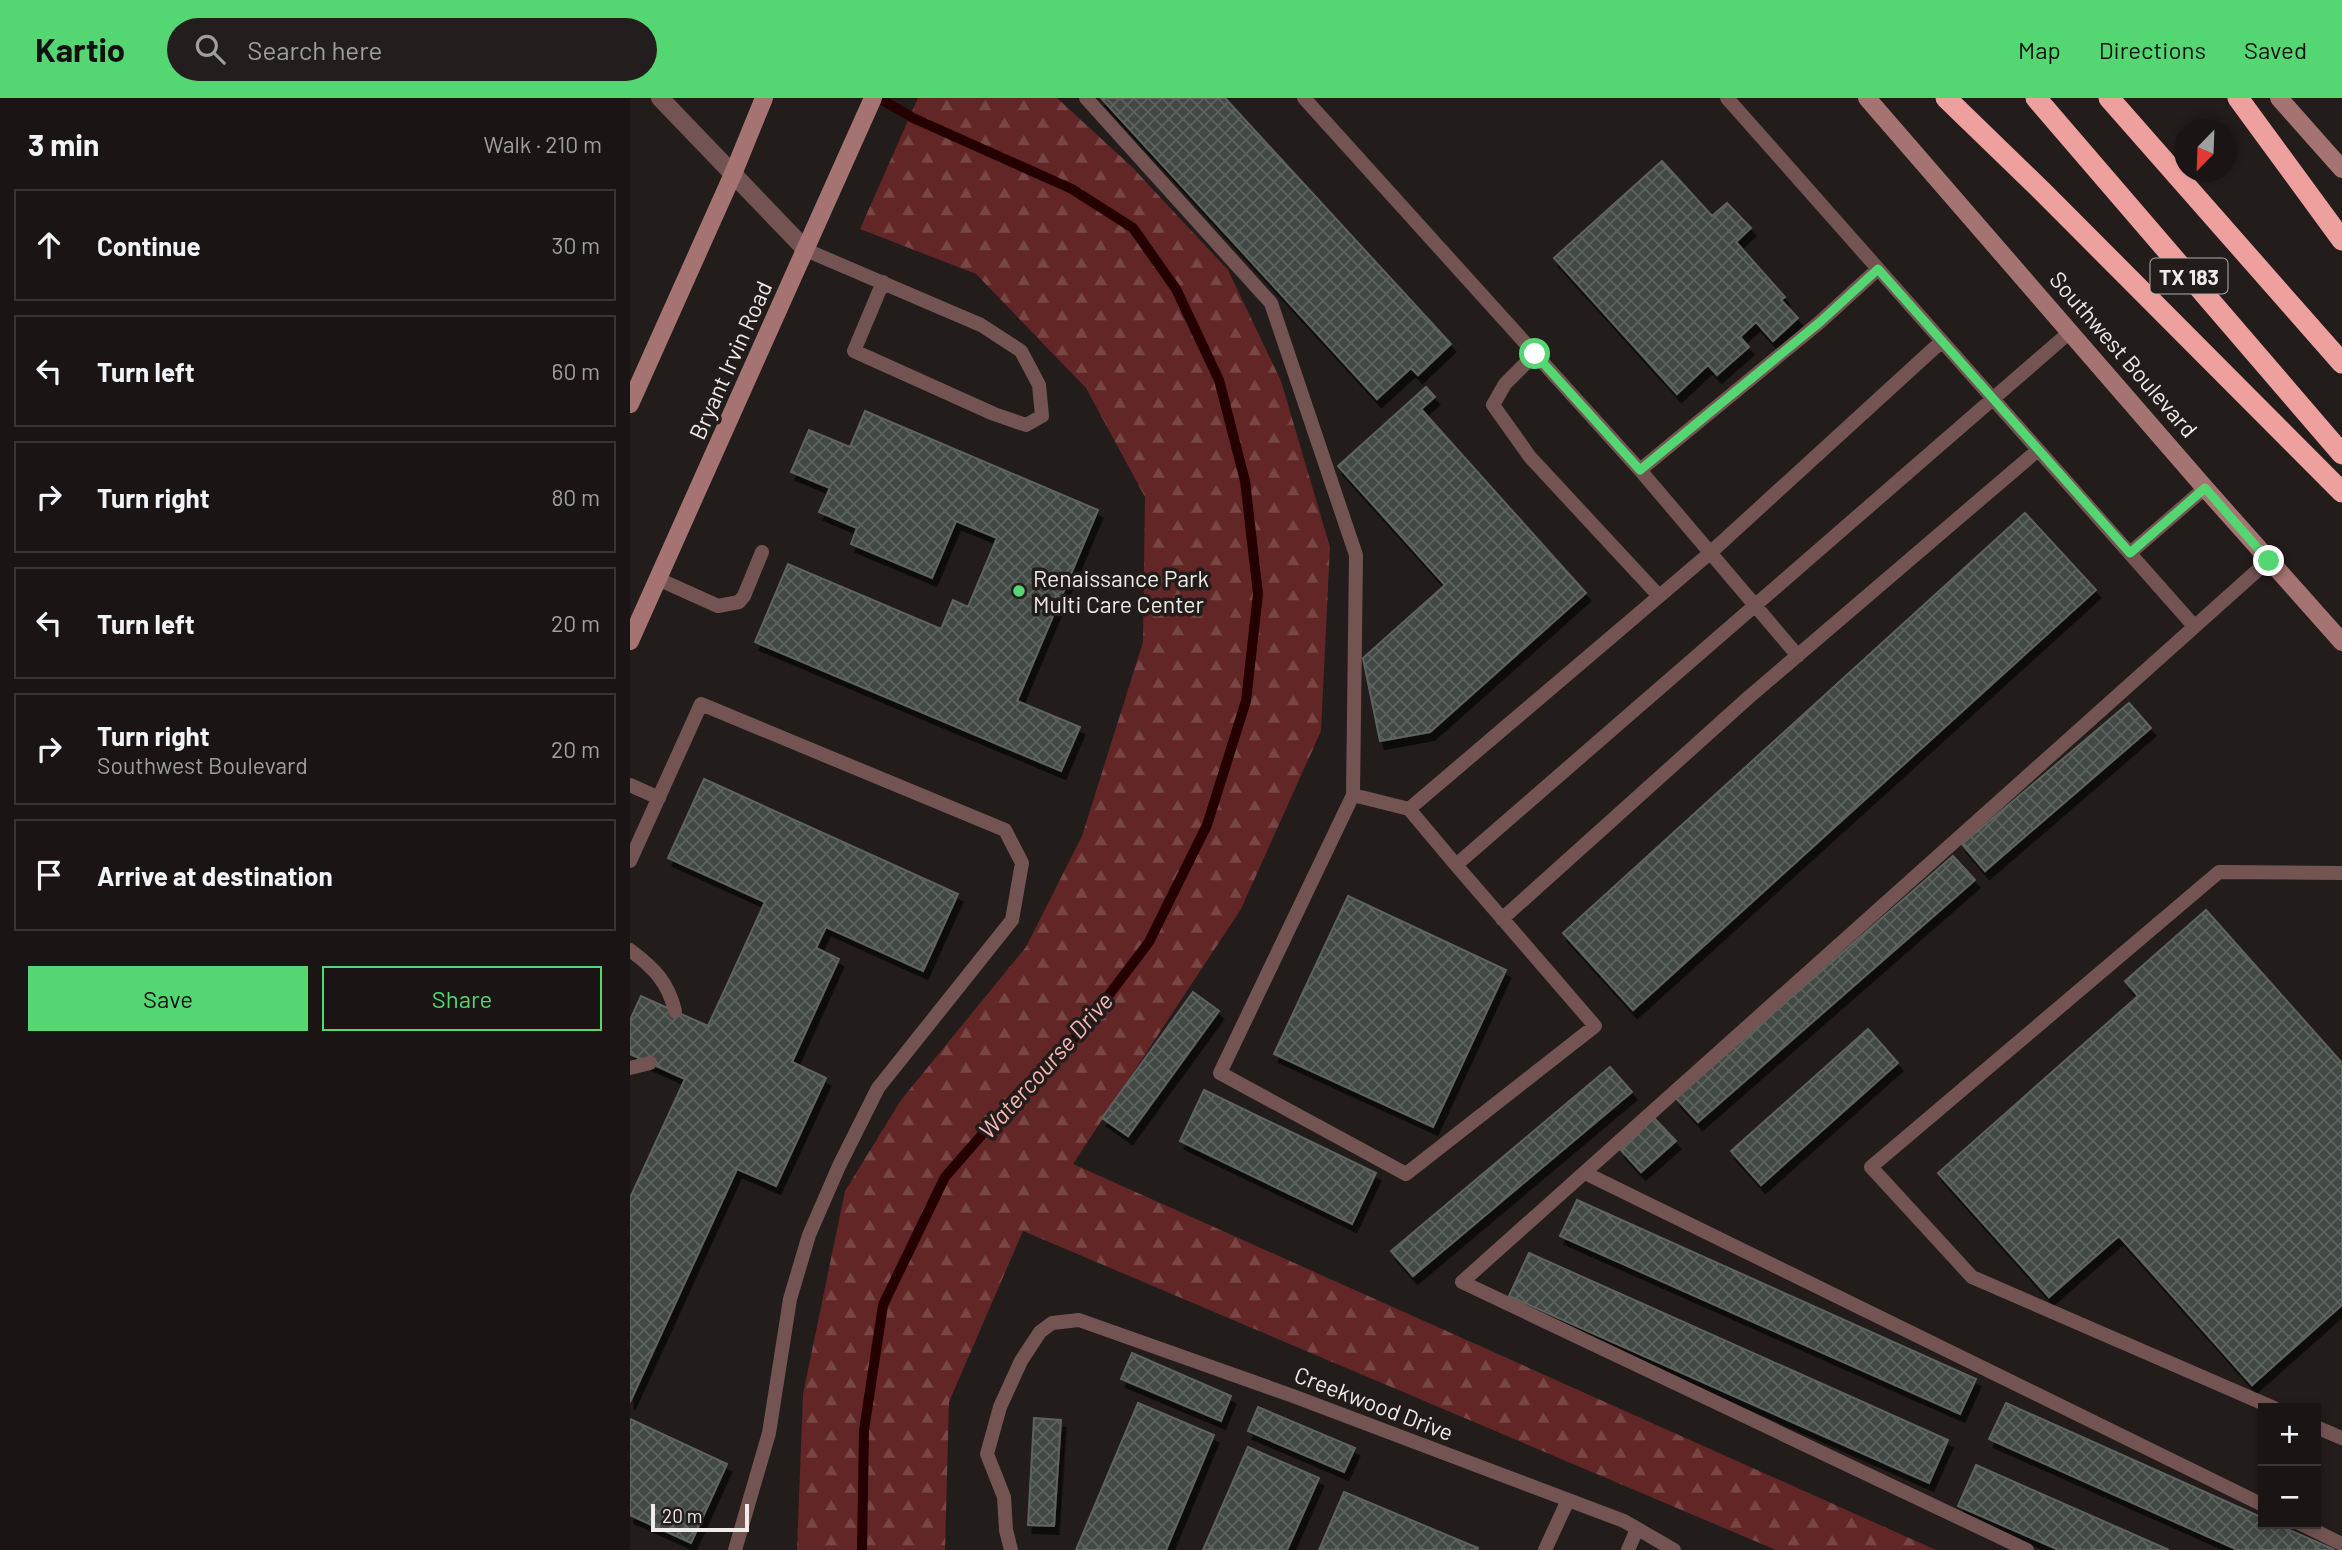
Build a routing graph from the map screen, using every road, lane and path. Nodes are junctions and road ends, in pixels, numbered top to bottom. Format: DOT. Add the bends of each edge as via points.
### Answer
graph roads {
  1 [pos="660,98"];
  2 [pos="873,98"];
  3 [pos="1086,98"];
  4 [pos="1304,98"];
  5 [pos="1727,98"];
  6 [pos="1867,98"];
  7 [pos="1946,98"];
  8 [pos="2036,98"];
  9 [pos="2109,98"];
  10 [pos="2238,98"];
  11 [pos="2279,98"];
  12 [pos="763,101"];
  13 [pos="2342,169"];
  14 [pos="733,174"];
  15 [pos="2342,240"];
  16 [pos="806,250"];
  17 [pos="1878,269"];
  18 [pos="883,282"];
  19 [pos="2071,331"];
  20 [pos="1942,341"];
  21 [pos="1535,354"];
  22 [pos="2342,363"];
  23 [pos="1992,398"];
  24 [pos="630,404"];
  25 [pos="2038,450"];
  26 [pos="2342,454"];
  27 [pos="1640,470"];
  28 [pos="2205,488"];
  29 [pos="2342,492"];
  30 [pos="762,552"];
  31 [pos="1710,553"];
  32 [pos="2130,553"];
  33 [pos="2269,561"];
  34 [pos="658,579"];
  35 [pos="1660,596"];
  36 [pos="1755,605"];
  37 [pos="2194,626"];
  38 [pos="630,642"];
  39 [pos="2342,642"];
  40 [pos="1798,656"];
  41 [pos="630,785"];
  42 [pos="1353,795"];
  43 [pos="659,797"];
  44 [pos="1409,809"];
  45 [pos="630,861"];
  46 [pos="1456,865"];
  47 [pos="2342,873"];
  48 [pos="1502,919"];
  49 [pos="630,950"];
  50 [pos="676,1011"];
  51 [pos="650,1063"];
  52 [pos="630,1068"];
  53 [pos="1585,1173"];
  54 [pos="2262,1403"];
  55 [pos="2321,1429"];
  56 [pos="2342,1438"];
  57 [pos="1567,1500"];
  58 [pos="2258,1504"];
  59 [pos="1637,1529"];
  60 [pos="2311,1529"];
  61 [pos="2342,1544"];
  62 [pos="735,1550"];
  63 [pos="1012,1550"];
  64 [pos="1545,1550"];
  65 [pos="1628,1550"];
  66 [pos="1674,1550"];
  67 [pos="2027,1550"];
  1 -- 14 [label="street"];
  2 -- 16 [label="main road, Bryant Irvin Road"];
  3 -- 42 [label="lane" via="1271,303 1356,555"];
  4 -- 21 [label="lane"];
  5 -- 17 [label="lane"];
  6 -- 19 [label="main road, Southwest Boulevard"];
  7 -- 29 [label="highway"];
  8 -- 26 [label="highway, TX 183"];
  9 -- 22 [label="highway, TX 183"];
  10 -- 15 [label="highway"];
  11 -- 13 [label="main road"];
  12 -- 14 [label="main road"];
  14 -- 16 [label="street"];
  14 -- 24 [label="main road"];
  16 -- 18 [label="lane"];
  16 -- 34 [label="main road, Bryant Irvin Road"];
  17 -- 20 [label="lane"];
  17 -- 27 [label="lane"];
  18 -- 18 [label="lane" via="981,325 1021,351 1039,385 1042,416 1026,425 994,414 854,351"];
  19 -- 23 [label="lane"];
  19 -- 28 [label="main road, Southwest Boulevard"];
  20 -- 23 [label="lane"];
  20 -- 31 [label="lane"];
  21 -- 27 [label="lane"];
  21 -- 35 [label="lane" via="1505,384 1493,405 1530,457"];
  23 -- 25 [label="lane"];
  23 -- 36 [label="lane"];
  25 -- 32 [label="lane"];
  25 -- 40 [label="lane"];
  27 -- 31 [label="lane"];
  28 -- 32 [label="lane"];
  28 -- 33 [label="main road, Southwest Boulevard"];
  30 -- 34 [label="lane" via="739,602 718,606"];
  31 -- 35 [label="lane"];
  31 -- 36 [label="lane"];
  32 -- 37 [label="lane"];
  33 -- 37 [label="lane"];
  33 -- 39 [label="main road, Southwest Boulevard"];
  34 -- 38 [label="main road, Bryant Irvin Road"];
  35 -- 44 [label="lane"];
  36 -- 40 [label="lane"];
  36 -- 46 [label="lane"];
  37 -- 53 [label="lane"];
  40 -- 48 [label="lane"];
  41 -- 43 [label="lane"];
  42 -- 44 [label="lane"];
  42 -- 48 [label="lane" via="1220,1073 1406,1174 1595,1026"];
  43 -- 45 [label="lane"];
  43 -- 62 [label="lane" via="701,704 1005,830 1022,863 1012,920 878,1088 809,1235 790,1299 769,1433"];
  44 -- 46 [label="lane"];
  46 -- 48 [label="lane"];
  47 -- 54 [label="lane" via="2219,872 1871,1167 1972,1277"];
  49 -- 50 [label="lane" via="660,976"];
  51 -- 52 [label="lane"];
  53 -- 58 [label="lane"];
  53 -- 67 [label="lane" via="1462,1282"];
  55 -- 56 [label="lane"];
  57 -- 59 [label="lane, Creekwood Drive"];
  57 -- 63 [label="lane, Creekwood Drive" via="1079,1320 1052,1323 1040,1332 1000,1407 987,1454 1004,1497"];
  57 -- 64 [label="lane"];
  59 -- 65 [label="lane"];
  59 -- 66 [label="lane, Creekwood Drive"];
  60 -- 61 [label="lane"];
}
